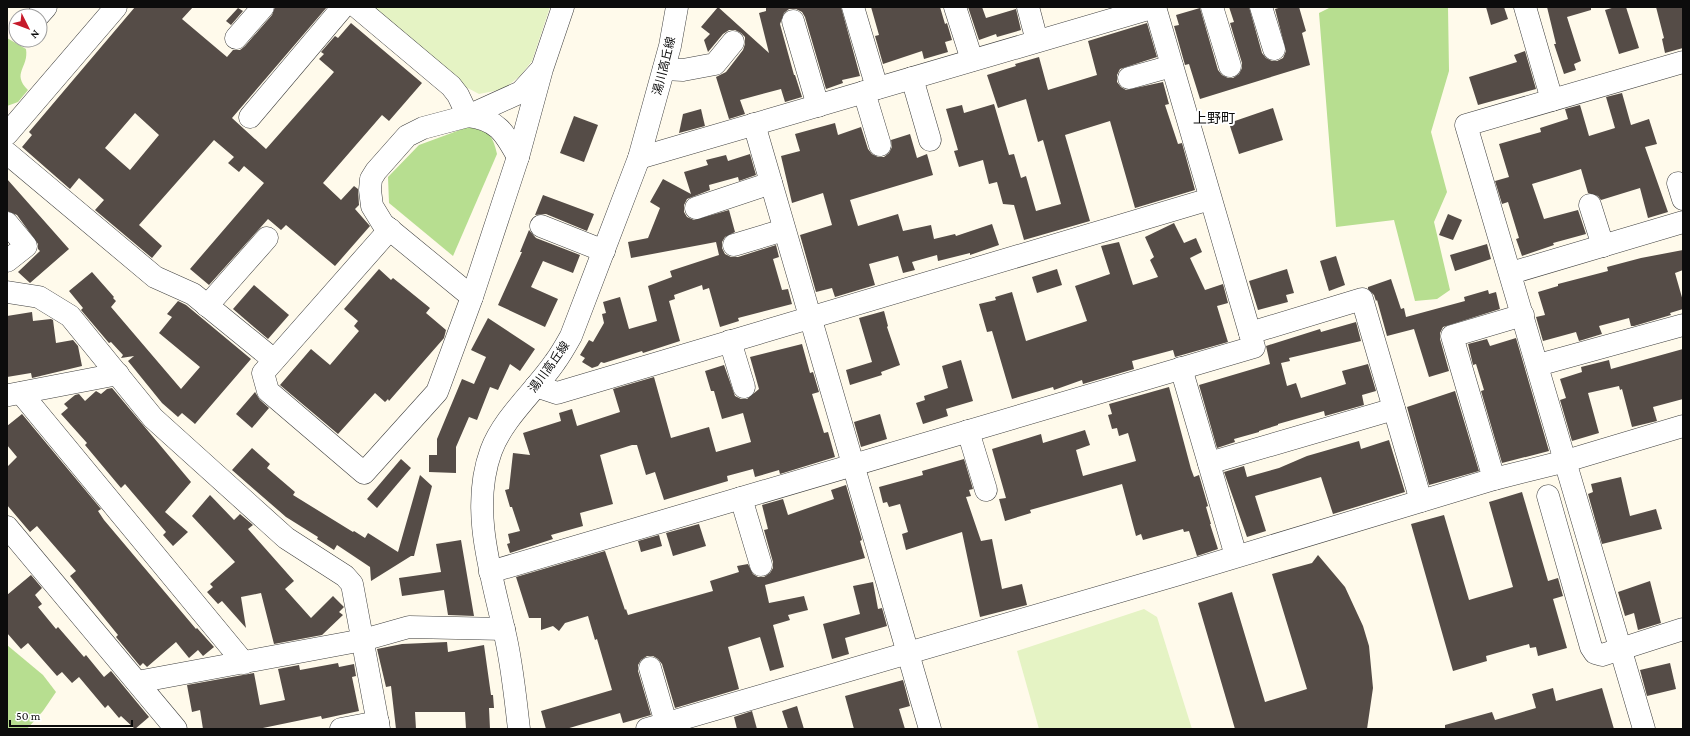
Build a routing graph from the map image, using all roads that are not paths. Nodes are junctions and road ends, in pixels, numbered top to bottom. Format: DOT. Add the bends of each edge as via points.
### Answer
graph roads {
  1 [pos="116,7"];
  2 [pos="263,7"];
  3 [pos="343,7"];
  4 [pos="357,7"];
  5 [pos="563,7"];
  6 [pos="677,7"];
  7 [pos="854,7"];
  8 [pos="955,7"];
  9 [pos="1028,7"];
  10 [pos="1155,7"];
  11 [pos="1212,7"];
  12 [pos="1261,7"];
  13 [pos="1526,7"];
  14 [pos="1126,11"];
  15 [pos="793,21"];
  16 [pos="236,38"];
  17 [pos="1038,41"];
  18 [pos="733,42"];
  19 [pos="1274,49"];
  20 [pos="972,60"];
  21 [pos="1683,62"];
  22 [pos="1172,66"];
  23 [pos="1230,66"];
  24 [pos="542,69"];
  25 [pos="664,69"];
  26 [pos="912,78"];
  27 [pos="1129,78"];
  28 [pos="871,90"];
  29 [pos="1552,100"];
  30 [pos="818,106"];
  31 [pos="468,116"];
  32 [pos="250,117"];
  33 [pos="754,124"];
  34 [pos="7,134"];
  35 [pos="930,140"];
  36 [pos="880,145"];
  37 [pos="7,153"];
  38 [pos="518,157"];
  39 [pos="639,158"];
  40 [pos="771,183"];
  41 [pos="1210,200"];
  42 [pos="1590,204"];
  43 [pos="696,208"];
  44 [pos="1683,222"];
  45 [pos="7,223"];
  46 [pos="541,226"];
  47 [pos="390,229"];
  48 [pos="784,230"];
  49 [pos="267,238"];
  50 [pos="734,244"];
  51 [pos="1603,246"];
  52 [pos="604,251"];
  53 [pos="7,261"];
  54 [pos="1511,273"];
  55 [pos="7,292"];
  56 [pos="472,297"];
  57 [pos="207,306"];
  58 [pos="1523,315"];
  59 [pos="810,317"];
  60 [pos="1683,325"];
  61 [pos="1250,333"];
  62 [pos="730,341"];
  63 [pos="274,360"];
  64 [pos="1538,365"];
  65 [pos="1181,368"];
  66 [pos="118,374"];
  67 [pos="536,386"];
  68 [pos="744,387"];
  69 [pos="14,394"];
  70 [pos="1394,409"];
  71 [pos="1683,426"];
  72 [pos="968,431"];
  73 [pos="1566,461"];
  74 [pos="1209,463"];
  75 [pos="853,465"];
  76 [pos="1494,479"];
  77 [pos="986,490"];
  78 [pos="1548,496"];
  79 [pos="741,498"];
  80 [pos="1421,501"];
  81 [pos="7,527"];
  82 [pos="1236,556"];
  83 [pos="761,565"];
  84 [pos="490,572"];
  85 [pos="504,629"];
  86 [pos="1683,629"];
  87 [pos="363,640"];
  88 [pos="1620,648"];
  89 [pos="908,653"];
  90 [pos="244,663"];
  91 [pos="650,668"];
  92 [pos="136,682"];
  93 [pos="379,726"];
  94 [pos="656,726"];
  95 [pos="176,729"];
  96 [pos="341,729"];
  97 [pos="520,729"];
  98 [pos="930,729"];
  99 [pos="1644,729"];
  1 -- 34 [label="street"];
  2 -- 16 [label="street"];
  3 -- 32 [label="street"];
  4 -- 31 [label="street" via="451,86"];
  5 -- 24 [label="street"];
  6 -- 25 [label="street, 湯川高丘線"];
  7 -- 28 [label="street"];
  8 -- 20 [label="street"];
  9 -- 17 [label="street"];
  10 -- 14 [label="street"];
  10 -- 22 [label="street"];
  11 -- 23 [label="street"];
  12 -- 19 [label="street"];
  13 -- 29 [label="street"];
  14 -- 17 [label="street"];
  15 -- 30 [label="street"];
  17 -- 20 [label="street"];
  18 -- 25 [label="street" via="715,64 683,70"];
  20 -- 26 [label="street"];
  21 -- 29 [label="street"];
  22 -- 27 [label="street"];
  22 -- 41 [label="street"];
  24 -- 31 [label="street" via="521,92"];
  24 -- 38 [label="street"];
  25 -- 39 [label="street, 湯川高丘線"];
  26 -- 28 [label="street"];
  26 -- 35 [label="street"];
  28 -- 30 [label="street"];
  28 -- 36 [label="street"];
  29 -- 54 [label="street" via="1466,124"];
  30 -- 33 [label="street"];
  31 -- 38 [label="street" via="482,118 497,126 509,140"];
  31 -- 47 [label="street" via="423,128 407,136 376,171 371,179 372,206 377,216"];
  33 -- 39 [label="street"];
  33 -- 40 [label="street"];
  37 -- 57 [label="street" via="155,277 193,294"];
  38 -- 56 [label="street"];
  39 -- 52 [label="street, 湯川高丘線"];
  40 -- 43 [label="street"];
  40 -- 48 [label="street"];
  41 -- 59 [label="street"];
  41 -- 61 [label="street"];
  42 -- 51 [label="street"];
  44 -- 51 [label="street"];
  45 -- 53 [label="street" via="26,246"];
  46 -- 52 [label="street"];
  47 -- 56 [label="street"];
  47 -- 63 [label="street"];
  48 -- 50 [label="street"];
  48 -- 59 [label="street"];
  49 -- 57 [label="street"];
  51 -- 54 [label="street"];
  52 -- 67 [label="street, 湯川高丘線" via="571,336 556,362"];
  54 -- 58 [label="street"];
  55 -- 66 [label="street" via="39,297 70,316"];
  56 -- 63 [label="street" via="437,392 364,473 268,391 264,373"];
  57 -- 63 [label="street"];
  58 -- 64 [label="street"];
  58 -- 76 [label="street" via="1452,336"];
  59 -- 62 [label="street"];
  59 -- 75 [label="street"];
  60 -- 64 [label="street"];
  61 -- 65 [label="street" via="1254,347"];
  61 -- 70 [label="street" via="1362,299"];
  62 -- 67 [label="street" via="557,393"];
  62 -- 68 [label="street"];
  64 -- 73 [label="street"];
  65 -- 72 [label="street"];
  65 -- 74 [label="street"];
  66 -- 69 [label="street"];
  66 -- 87 [label="street" via="153,418 286,538 345,576 352,584"];
  67 -- 84 [label="street, 湯川高丘線" via="499,436 491,450 484,476 483,516"];
  69 -- 90 [label="street"];
  70 -- 74 [label="street"];
  70 -- 80 [label="street"];
  71 -- 73 [label="street"];
  72 -- 75 [label="street"];
  72 -- 77 [label="street"];
  73 -- 76 [label="street"];
  73 -- 88 [label="street"];
  74 -- 82 [label="street"];
  75 -- 79 [label="street"];
  75 -- 89 [label="street"];
  76 -- 80 [label="street"];
  78 -- 88 [label="street" via="1591,647 1595,653 1602,655"];
  79 -- 83 [label="street"];
  79 -- 84 [label="street"];
  80 -- 82 [label="street"];
  81 -- 92 [label="street"];
  82 -- 89 [label="street"];
  84 -- 85 [label="street, 湯川高丘線"];
  85 -- 87 [label="street" via="409,627"];
  85 -- 97 [label="street, 湯川高丘線"];
  86 -- 88 [label="street"];
  87 -- 90 [label="street"];
  87 -- 93 [label="street"];
  88 -- 99 [label="street"];
  89 -- 94 [label="street"];
  89 -- 98 [label="street"];
  90 -- 92 [label="street"];
  91 -- 94 [label="street"];
  92 -- 95 [label="street"];
  93 -- 96 [label="street"];
}
